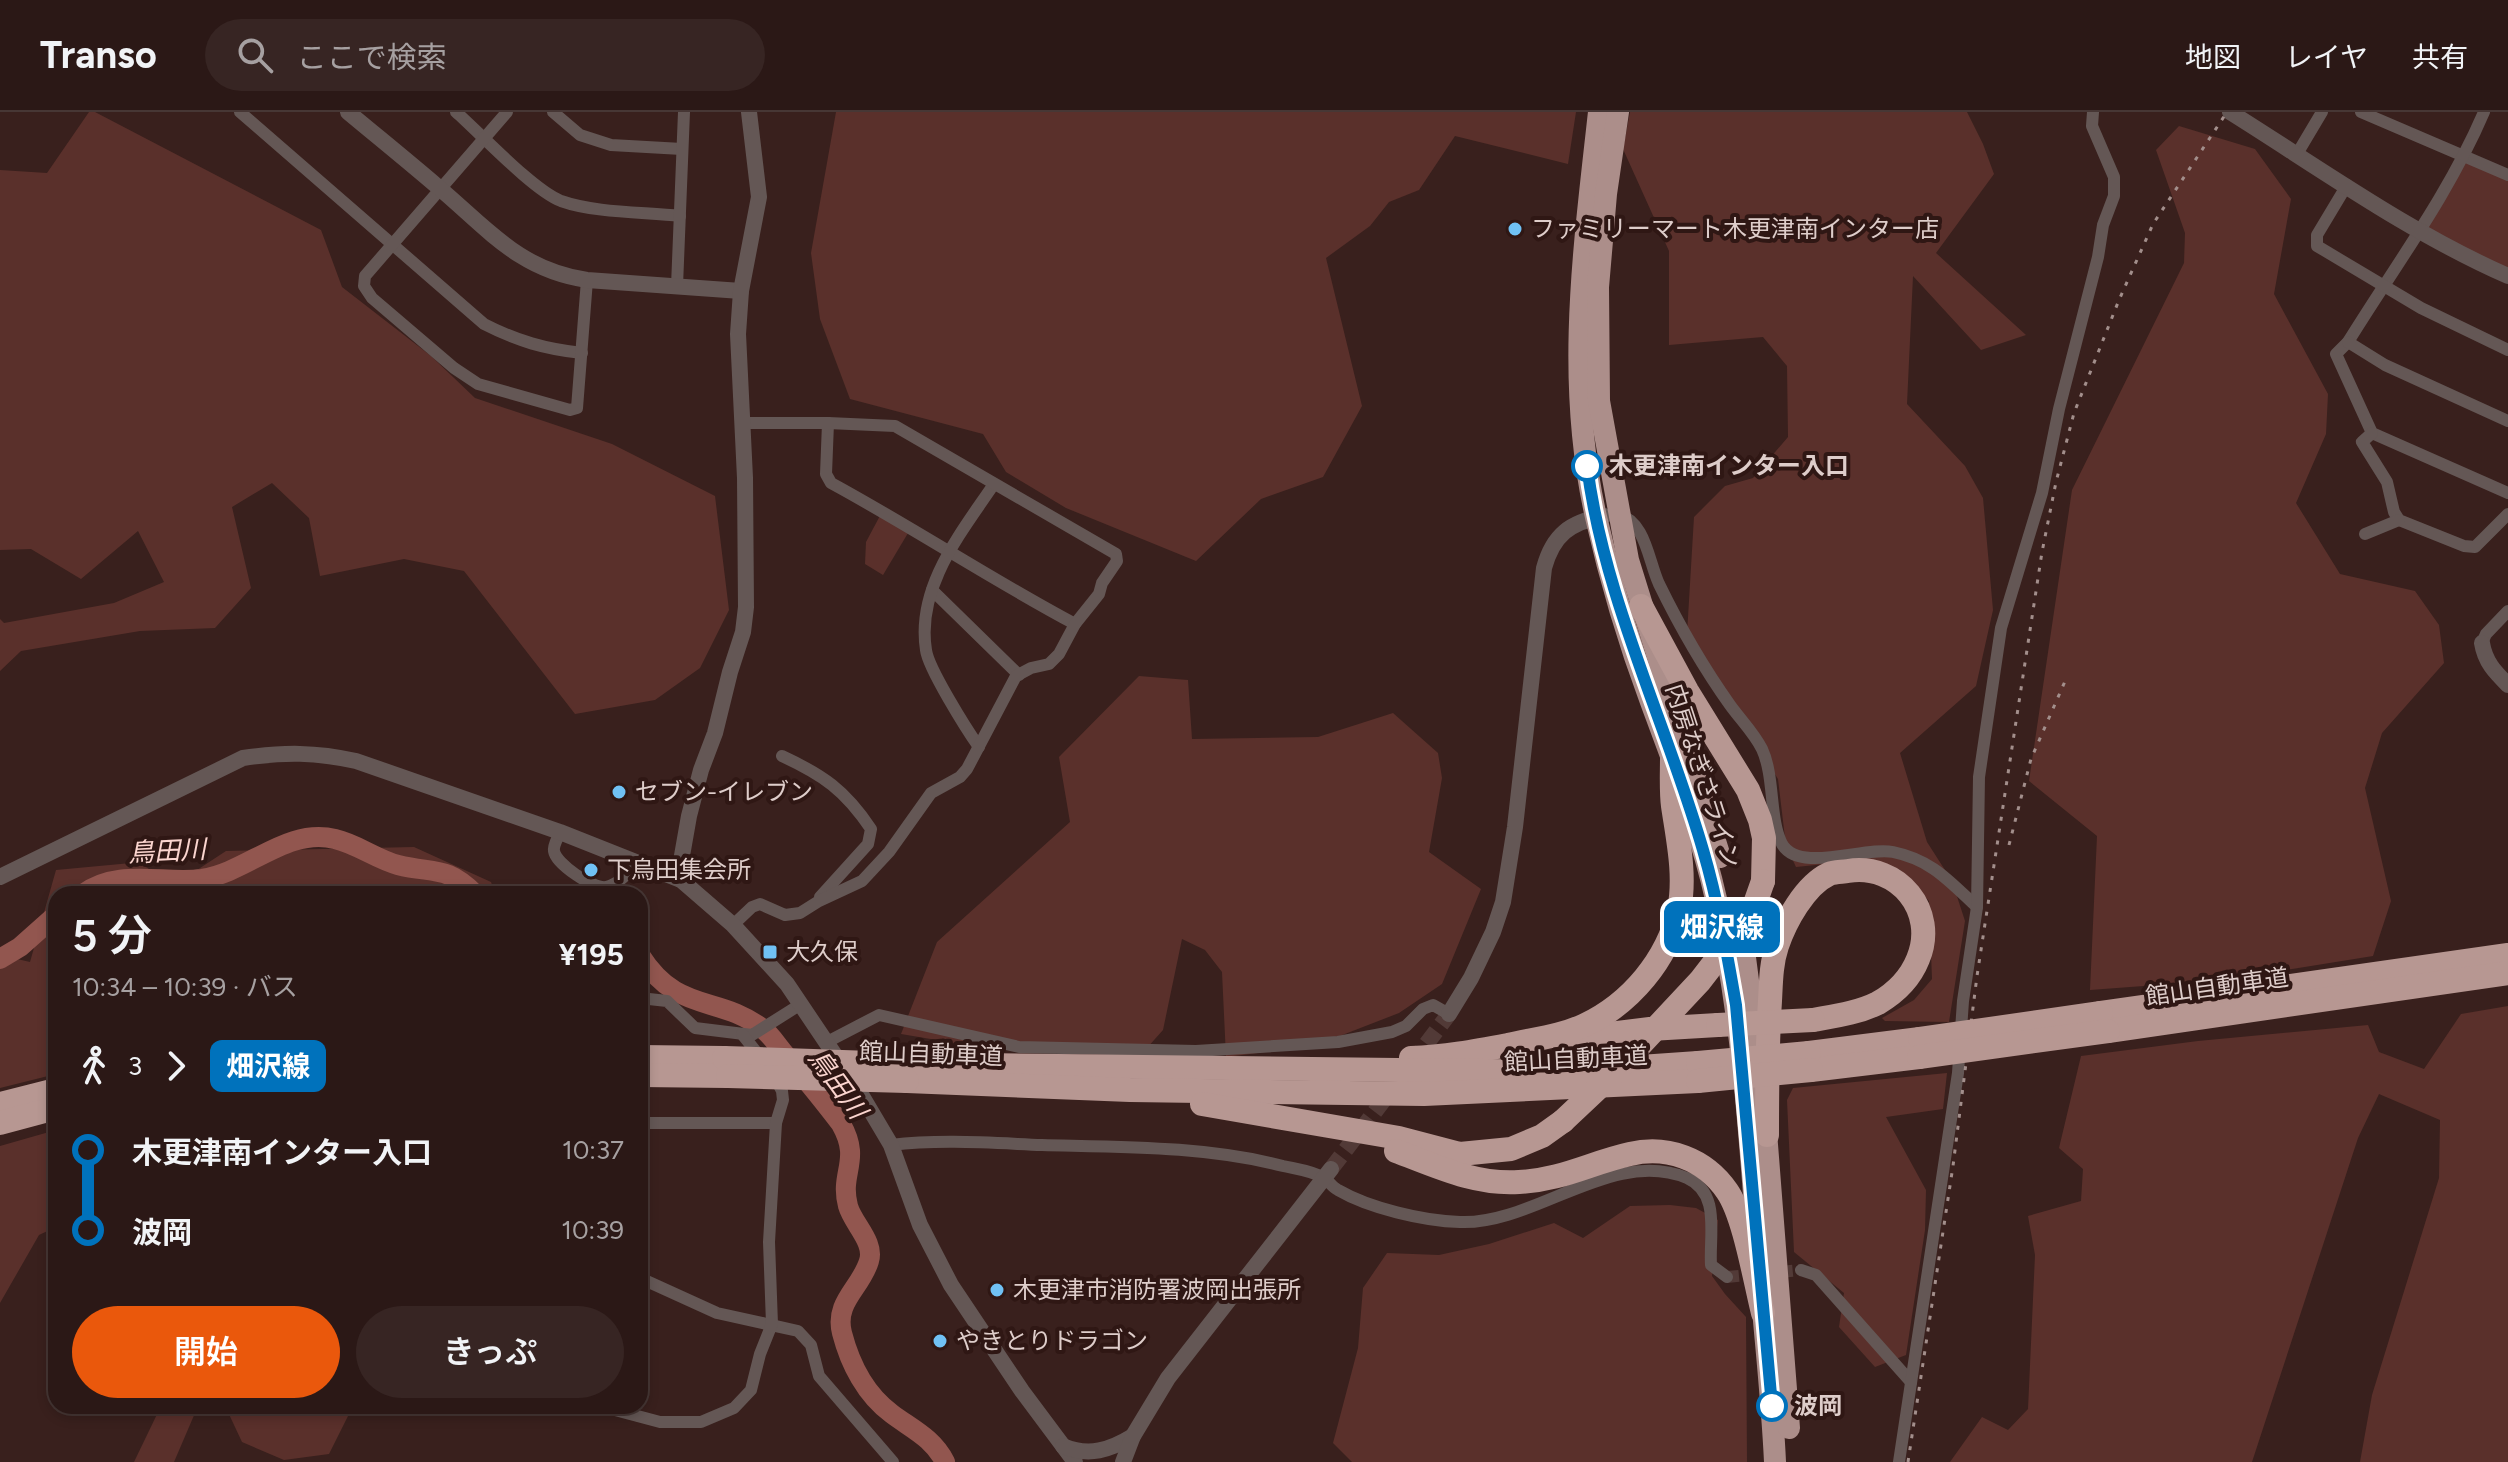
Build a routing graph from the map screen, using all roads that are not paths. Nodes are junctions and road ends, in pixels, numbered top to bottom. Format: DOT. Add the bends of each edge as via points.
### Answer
graph roads {
  1 [pos="240,112"];
  2 [pos="348,112"];
  3 [pos="456,112"];
  4 [pos="507,112"];
  5 [pos="553,112"];
  6 [pos="684,112"];
  7 [pos="749,112"];
  8 [pos="1599,112"];
  9 [pos="1618,112"];
  10 [pos="2093,112"];
  11 [pos="2230,112"];
  12 [pos="2322,112"];
  13 [pos="2361,112"];
  14 [pos="2484,112"];
  15 [pos="485,137"];
  16 [pos="682,149"];
  17 [pos="2297,154"];
  18 [pos="2465,157"];
  19 [pos="2508,175"];
  20 [pos="2347,185"];
  21 [pos="440,189"];
  22 [pos="680,216"];
  23 [pos="2420,231"];
  24 [pos="393,246"];
  25 [pos="2508,276"];
  26 [pos="587,280"];
  27 [pos="2383,285"];
  28 [pos="677,286"];
  29 [pos="741,291"];
  30 [pos="2348,342"];
  31 [pos="2508,350"];
  32 [pos="582,353"];
  33 [pos="2508,421"];
  34 [pos="742,423"];
  35 [pos="828,423"];
  36 [pos="2372,433"];
  37 [pos="994,484"];
  38 [pos="2508,493"];
  39 [pos="2508,514"];
  40 [pos="1607,515"];
  41 [pos="2399,520"];
  42 [pos="2365,534"];
  43 [pos="950,551"];
  44 [pos="932,590"];
  45 [pos="1641,606"];
  46 [pos="2508,611"];
  47 [pos="1075,624"];
  48 [pos="2482,643"];
  49 [pos="1019,675"];
  50 [pos="2508,685"];
  51 [pos="979,747"];
  52 [pos="782,756"];
  53 [pos="1672,757"];
  54 [pos="560,832"];
  55 [pos="638,863"];
  56 [pos="0,877"];
  57 [pos="681,880"];
  58 [pos="596,886"];
  59 [pos="609,886"];
  60 [pos="819,901"];
  61 [pos="1977,907"];
  62 [pos="733,925"];
  63 [pos="2508,955"];
  64 [pos="2508,973"];
  65 [pos="648,999"];
  66 [pos="801,1004"];
  67 [pos="1449,1014"];
  68 [pos="2105,1022"];
  69 [pos="742,1034"];
  70 [pos="827,1042"];
  71 [pos="1483,1050"];
  72 [pos="648,1058"];
  73 [pos="726,1067"];
  74 [pos="1209,1069"];
  75 [pos="1698,1072"];
  76 [pos="904,1073"];
  77 [pos="648,1074"];
  78 [pos="934,1083"];
  79 [pos="48,1092"];
  80 [pos="0,1104"];
  81 [pos="48,1110"];
  82 [pos="1296,1120"];
  83 [pos="0,1123"];
  84 [pos="648,1123"];
  85 [pos="776,1123"];
  86 [pos="1767,1135"];
  87 [pos="891,1145"];
  88 [pos="1328,1173"];
  89 [pos="1801,1270"];
  90 [pos="1727,1277"];
  91 [pos="648,1282"];
  92 [pos="1763,1313"];
  93 [pos="772,1324"];
  94 [pos="1911,1382"];
  95 [pos="630,1414"];
  96 [pos="1133,1436"];
  97 [pos="1062,1445"];
  98 [pos="893,1462"];
  99 [pos="1075,1462"];
  100 [pos="1123,1462"];
  101 [pos="1775,1462"];
  102 [pos="1790,1462"];
  103 [pos="1899,1462"];
  1 -- 24 [label="street"];
  2 -- 21 [label="street"];
  3 -- 15 [label="street"];
  4 -- 15 [label="street"];
  5 -- 16 [label="street" via="580,135 611,145"];
  6 -- 16 [label="street"];
  7 -- 29 [label="street" via="759,197"];
  8 -- 40 [label="highway, 内房なぎさライン" via="1583,247 1579,407"];
  9 -- 40 [label="highway, 内房なぎさライン" via="1606,194 1597,330"];
  10 -- 61 [label="street" via="2092,126 2114,177 2114,196 2042,493 2001,628 1979,777"];
  11 -- 17 [label="street"];
  12 -- 17 [label="street"];
  13 -- 18 [label="street"];
  14 -- 18 [label="street"];
  15 -- 21 [label="street"];
  15 -- 22 [label="street" via="559,200"];
  16 -- 22 [label="street"];
  17 -- 20 [label="street"];
  18 -- 19 [label="street"];
  18 -- 23 [label="street"];
  20 -- 23 [label="street"];
  20 -- 27 [label="street" via="2317,235 2317,246"];
  21 -- 24 [label="street"];
  21 -- 26 [label="street" via="527,262"];
  22 -- 28 [label="street"];
  23 -- 25 [label="street"];
  23 -- 27 [label="street"];
  24 -- 32 [label="street" via="484,324 548,350"];
  24 -- 32 [label="street" via="365,276 364,286 478,384 577,408"];
  26 -- 28 [label="street"];
  26 -- 32 [label="street"];
  27 -- 30 [label="street"];
  27 -- 31 [label="street"];
  28 -- 29 [label="street"];
  29 -- 34 [label="street"];
  30 -- 33 [label="street" via="2385,365"];
  30 -- 36 [label="street" via="2336,354"];
  34 -- 35 [label="street"];
  34 -- 57 [label="street" via="743,632 689,816"];
  35 -- 37 [label="street" via="895,426"];
  35 -- 43 [label="street" via="826,474 831,483"];
  36 -- 38 [label="street"];
  36 -- 41 [label="street" via="2362,442 2387,482"];
  37 -- 43 [label="street"];
  37 -- 47 [label="street" via="1116,554 1099,594"];
  39 -- 41 [label="street" via="2475,547"];
  40 -- 45 [label="highway, 内房なぎさライン"];
  40 -- 53 [label="highway, 内房なぎさライン" via="1649,698"];
  40 -- 61 [label="street" via="1630,517 1639,528 1657,580 1695,650 1761,746 1783,846 1809,858 1891,851 1931,864"];
  40 -- 67 [label="street" via="1560,535 1550,547 1503,902 1471,978"];
  41 -- 42 [label="street"];
  43 -- 44 [label="street"];
  43 -- 47 [label="street"];
  44 -- 49 [label="street"];
  44 -- 51 [label="street" via="926,653"];
  45 -- 82 [label="highway, bridge" via="1748,790 1760,820 1763,881 1751,915 1700,981 1622,1065 1542,1136 1511,1149 1460,1154"];
  45 -- 86 [label="highway, 内房なぎさライン" via="1717,843 1740,936"];
  46 -- 48 [label="street"];
  47 -- 49 [label="street" via="1049,664"];
  48 -- 50 [label="street" via="2490,666"];
  49 -- 51 [label="street"];
  51 -- 60 [label="street" via="960,777 931,793 862,881"];
  52 -- 60 [label="street" via="820,773 871,829 868,844"];
  53 -- 71 [label="highway" via="1679,908 1657,960 1640,986 1585,1025"];
  53 -- 92 [label="highway, 内房なぎさライン" via="1715,895 1736,1005"];
  54 -- 55 [label="street"];
  54 -- 56 [label="street" via="356,761 322,753 273,754 243,758"];
  54 -- 58 [label="street" via="555,855"];
  55 -- 57 [label="street"];
  55 -- 59 [label="street"];
  57 -- 62 [label="street"];
  60 -- 62 [label="street" via="785,915 760,904"];
  61 -- 94 [label="street" via="1958,1073"];
  62 -- 66 [label="street"];
  63 -- 68 [label="highway, 館山自動車道"];
  64 -- 68 [label="highway, 館山自動車道"];
  65 -- 69 [label="street" via="667,1001 695,1028"];
  66 -- 69 [label="street" via="752,1035"];
  66 -- 70 [label="street"];
  67 -- 70 [label="street" via="1433,1005 1392,1032 1338,1042 1196,1051 1019,1047 879,1015"];
  68 -- 75 [label="highway, 館山自動車道, bridge"];
  69 -- 85 [label="street" via="782,1091"];
  70 -- 87 [label="street"];
  71 -- 74 [label="highway"];
  71 -- 86 [label="highway, bridge" via="1650,1029 1718,1025 1813,1020 1876,1004 1910,976 1923,947 1920,909 1895,879 1874,870 1829,874 1802,897 1788,920 1771,973 1767,1035"];
  72 -- 73 [label="highway, 館山自動車道"];
  73 -- 76 [label="highway, 館山自動車道, bridge"];
  73 -- 77 [label="highway, 館山自動車道"];
  74 -- 75 [label="highway, 館山自動車道"];
  74 -- 76 [label="highway, 館山自動車道" via="1131,1066"];
  75 -- 78 [label="highway, 館山自動車道" via="1424,1094"];
  76 -- 78 [label="highway, 館山自動車道"];
  78 -- 82 [label="highway" via="1130,1096"];
  79 -- 80 [label="highway"];
  81 -- 83 [label="highway"];
  82 -- 92 [label="highway" via="1483,1180 1558,1178 1632,1153 1684,1156 1707,1169 1727,1191"];
  84 -- 85 [label="street"];
  85 -- 93 [label="street" via="769,1242"];
  86 -- 102 [label="highway, 内房なぎさライン"];
  87 -- 88 [label="street" via="989,1143 1227,1154"];
  87 -- 97 [label="street" via="920,1225 951,1285"];
  88 -- 90 [label="street" via="1336,1189 1380,1207 1459,1222 1486,1221 1627,1172 1661,1170 1690,1179 1708,1197 1711,1265"];
  88 -- 96 [label="street" via="1168,1378"];
  89 -- 94 [label="street" via="1816,1275"];
  91 -- 93 [label="street" via="717,1313"];
  92 -- 101 [label="highway, 内房なぎさライン"];
  93 -- 95 [label="street" via="751,1390 734,1408 701,1422 660,1422"];
  93 -- 98 [label="street" via="798,1331 811,1345 819,1376"];
  94 -- 103 [label="street"];
  96 -- 97 [label="street" via="1092,1452"];
  96 -- 100 [label="street"];
  97 -- 99 [label="street"];
}
